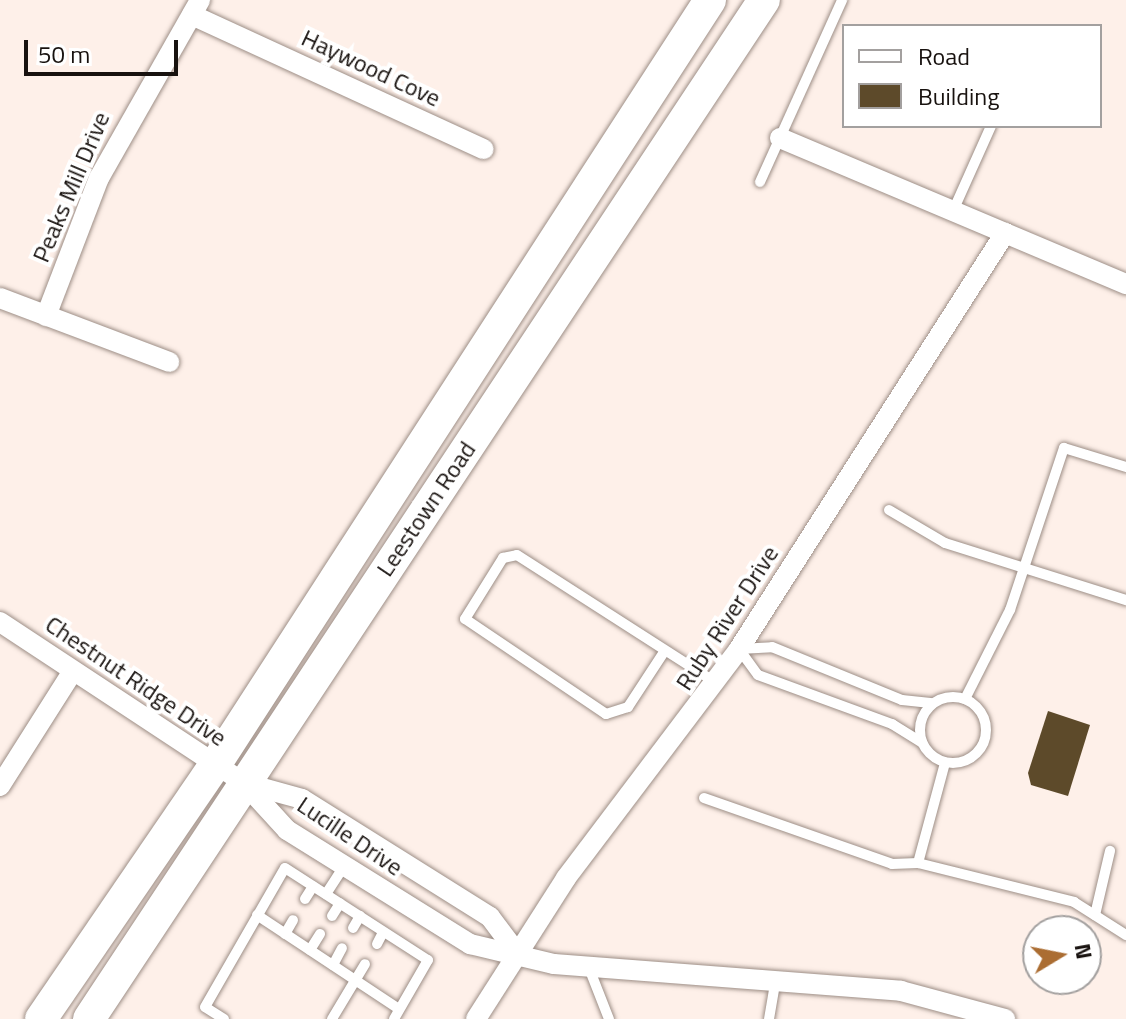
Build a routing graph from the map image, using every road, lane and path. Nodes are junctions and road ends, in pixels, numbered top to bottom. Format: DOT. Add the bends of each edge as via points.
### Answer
graph roads {
  1 [pos="710,0"];
  2 [pos="764,0"];
  3 [pos="842,0"];
  4 [pos="196,8"];
  5 [pos="990,128"];
  6 [pos="780,138"];
  7 [pos="484,149"];
  8 [pos="760,182"];
  9 [pos="953,211"];
  10 [pos="1005,233"];
  11 [pos="1126,284"];
  12 [pos="0,298"];
  13 [pos="46,316"];
  14 [pos="169,362"];
  15 [pos="1126,467"];
  16 [pos="889,510"];
  17 [pos="1027,565"];
  18 [pos="1126,600"];
  19 [pos="0,622"];
  20 [pos="739,649"];
  21 [pos="664,652"];
  22 [pos="73,671"];
  23 [pos="716,683"];
  24 [pos="965,699"];
  25 [pos="933,703"];
  26 [pos="922,743"];
  27 [pos="945,763"];
  28 [pos="215,765"];
  29 [pos="244,783"];
  30 [pos="0,786"];
  31 [pos="704,798"];
  32 [pos="1110,851"];
  33 [pos="918,863"];
  34 [pos="344,866"];
  35 [pos="313,886"];
  36 [pos="326,894"];
  37 [pos="305,899"];
  38 [pos="340,903"];
  39 [pos="257,915"];
  40 [pos="1095,915"];
  41 [pos="332,916"];
  42 [pos="360,916"];
  43 [pos="293,920"];
  44 [pos="1102,920"];
  45 [pos="353,928"];
  46 [pos="383,932"];
  47 [pos="285,934"];
  48 [pos="320,934"];
  49 [pos="1126,935"];
  50 [pos="377,944"];
  51 [pos="342,948"];
  52 [pos="310,950"];
  53 [pos="517,953"];
  54 [pos="365,964"];
  55 [pos="333,965"];
  56 [pos="589,968"];
  57 [pos="776,977"];
  58 [pos="357,981"];
  59 [pos="397,1014"];
  60 [pos="41,1019"];
  61 [pos="89,1019"];
  62 [pos="224,1019"];
  63 [pos="332,1019"];
  64 [pos="476,1019"];
  65 [pos="609,1019"];
  66 [pos="769,1019"];
  67 [pos="1005,1019"];
  1 -- 28 [label="main road, Leestown Road"];
  2 -- 29 [label="main road, Leestown Road"];
  3 -- 6 [label="lane"];
  4 -- 7 [label="street, Haywood Cove"];
  4 -- 13 [label="street, Peaks Mill Drive" via="99,178"];
  5 -- 9 [label="lane"];
  6 -- 8 [label="lane"];
  6 -- 9 [label="street"];
  9 -- 10 [label="street"];
  10 -- 11 [label="street"];
  10 -- 20 [label="street, Ruby River Drive"];
  12 -- 13 [label="street"];
  13 -- 14 [label="street"];
  15 -- 17 [label="lane" via="1064,448"];
  16 -- 17 [label="lane" via="945,543"];
  17 -- 18 [label="lane"];
  17 -- 24 [label="lane"];
  19 -- 22 [label="street, Chestnut Ridge Drive"];
  20 -- 23 [label="street, Ruby River Drive"];
  20 -- 25 [label="lane" via="772,647 902,700"];
  20 -- 26 [label="lane" via="758,675 892,724"];
  21 -- 21 [label="lane" via="628,707 606,714 465,619 503,558 517,555"];
  21 -- 23 [label="lane"];
  22 -- 28 [label="street, Chestnut Ridge Drive"];
  22 -- 30 [label="street"];
  23 -- 53 [label="street, Ruby River Drive" via="566,878"];
  24 -- 25 [label="lane"];
  24 -- 27 [label="lane" via="986,724 983,746 966,761"];
  25 -- 26 [label="lane" via="921,721"];
  26 -- 27 [label="lane"];
  27 -- 33 [label="lane"];
  28 -- 29 [label="street, Chestnut Ridge Drive"];
  28 -- 60 [label="main road, Leestown Road"];
  29 -- 34 [label="street, Lucille Drive" via="287,830"];
  29 -- 53 [label="street, Lucille Drive" via="302,799 490,917"];
  29 -- 61 [label="main road, Leestown Road"];
  31 -- 33 [label="lane" via="892,864"];
  32 -- 40 [label="lane"];
  33 -- 40 [label="lane" via="1074,902"];
  34 -- 36 [label="lane"];
  34 -- 53 [label="street, Lucille Drive" via="470,944"];
  35 -- 36 [label="lane"];
  35 -- 37 [label="lane"];
  35 -- 39 [label="lane" via="285,868"];
  36 -- 38 [label="lane"];
  38 -- 41 [label="lane"];
  38 -- 42 [label="lane"];
  39 -- 47 [label="lane"];
  39 -- 62 [label="lane" via="205,1007"];
  42 -- 45 [label="lane"];
  42 -- 46 [label="lane"];
  43 -- 47 [label="lane"];
  44 -- 49 [label="lane"];
  46 -- 50 [label="lane"];
  46 -- 59 [label="lane" via="428,960"];
  47 -- 52 [label="lane"];
  48 -- 52 [label="lane"];
  51 -- 55 [label="lane"];
  52 -- 55 [label="lane"];
  53 -- 56 [label="street, Lucille Drive"];
  53 -- 64 [label="street, Ruby River Drive"];
  54 -- 58 [label="lane"];
  55 -- 58 [label="lane"];
  56 -- 57 [label="street, Lucille Drive"];
  56 -- 65 [label="lane"];
  57 -- 66 [label="lane"];
  57 -- 67 [label="street, Lucille Drive" via="901,991"];
  58 -- 59 [label="lane"];
  58 -- 63 [label="lane"];
}
